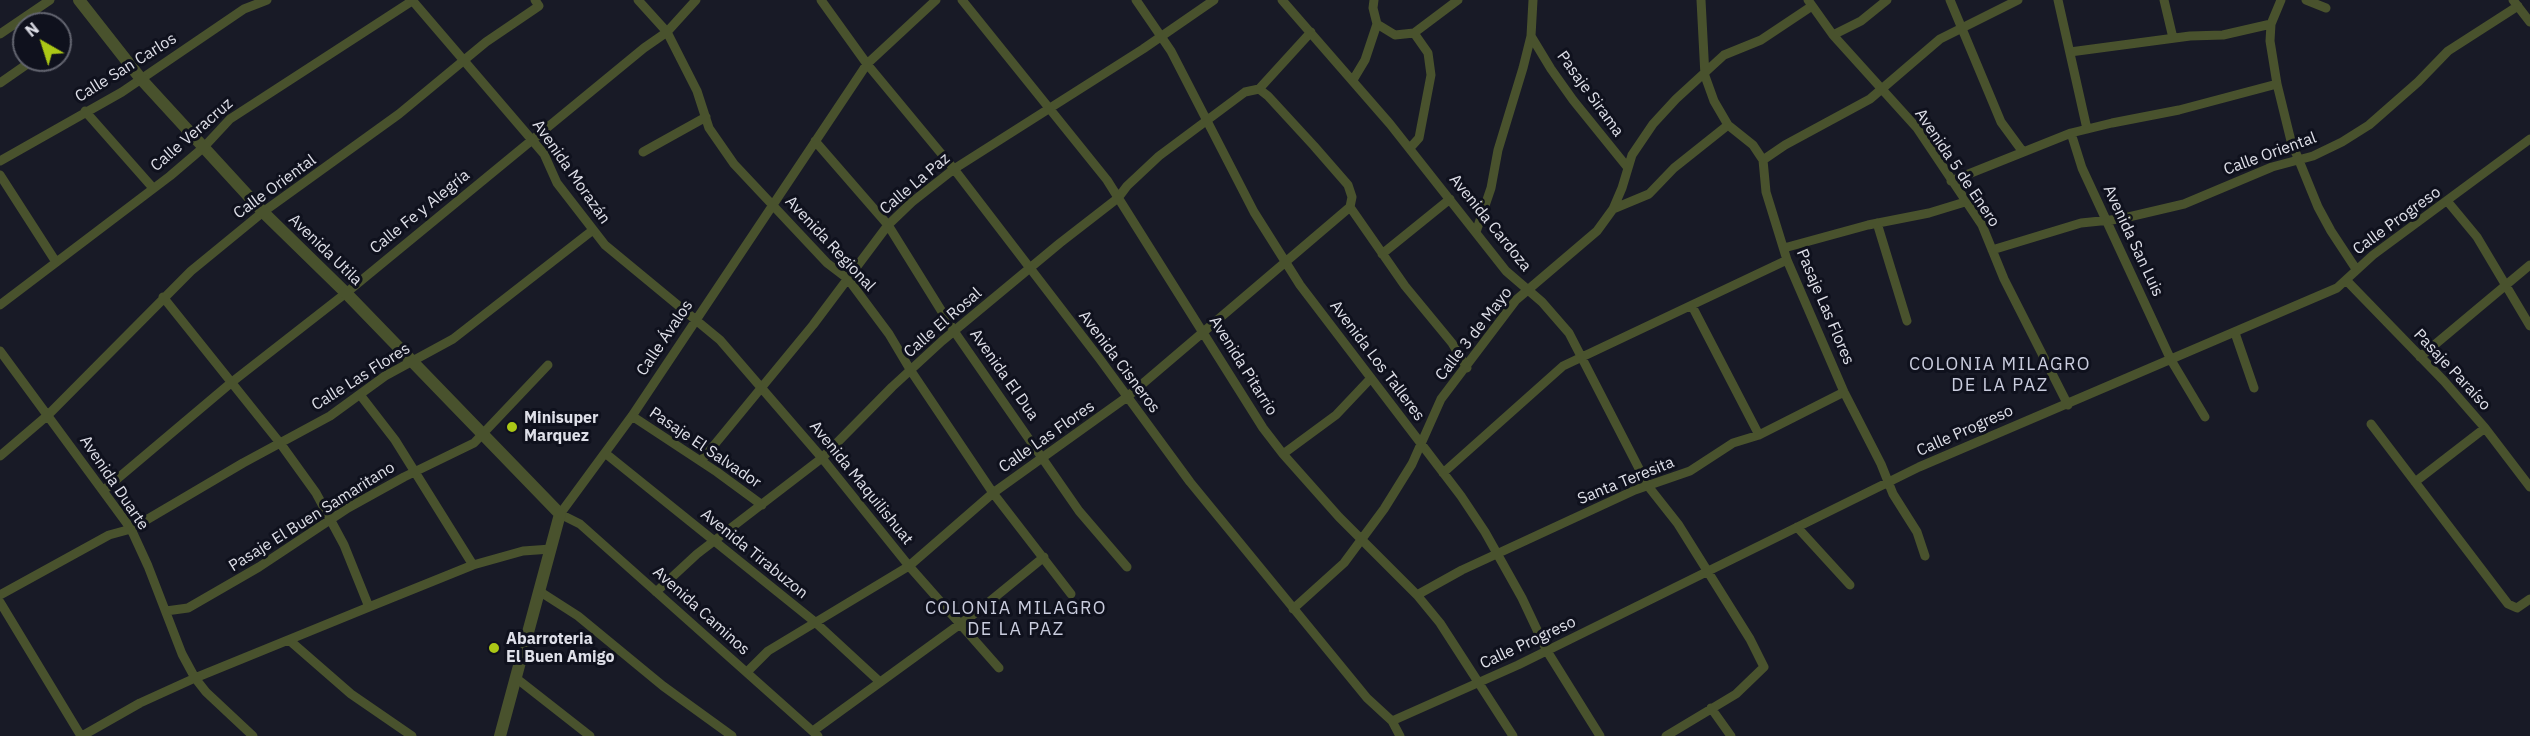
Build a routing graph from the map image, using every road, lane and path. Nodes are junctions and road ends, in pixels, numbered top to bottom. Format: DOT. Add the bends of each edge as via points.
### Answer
graph roads {
  1 [pos="50,0"];
  2 [pos="79,0"];
  3 [pos="267,0"];
  4 [pos="412,0"];
  5 [pos="638,0"];
  6 [pos="696,0"];
  7 [pos="821,0"];
  8 [pos="936,0"];
  9 [pos="962,0"];
  10 [pos="1136,0"];
  11 [pos="1214,0"];
  12 [pos="1282,0"];
  13 [pos="1374,0"];
  14 [pos="1458,0"];
  15 [pos="1533,0"];
  16 [pos="1701,0"];
  17 [pos="1887,0"];
  18 [pos="1950,0"];
  19 [pos="2018,0"];
  20 [pos="2058,0"];
  21 [pos="2164,0"];
  22 [pos="2281,0"];
  23 [pos="2306,0"];
  24 [pos="537,3"];
  25 [pos="1810,3"];
  26 [pos="2515,3"];
  27 [pos="2326,8"];
  28 [pos="2530,22"];
  29 [pos="1377,24"];
  30 [pos="2271,24"];
  31 [pos="1961,28"];
  32 [pos="667,32"];
  33 [pos="1311,32"];
  34 [pos="1414,33"];
  35 [pos="0,34"];
  36 [pos="1162,35"];
  37 [pos="1833,35"];
  38 [pos="1531,36"];
  39 [pos="2173,38"];
  40 [pos="2070,52"];
  41 [pos="464,59"];
  42 [pos="867,64"];
  43 [pos="16,72"];
  44 [pos="1705,72"];
  45 [pos="141,79"];
  46 [pos="1353,80"];
  47 [pos="0,83"];
  48 [pos="2277,84"];
  49 [pos="1259,89"];
  50 [pos="1882,90"];
  51 [pos="1049,109"];
  52 [pos="85,111"];
  53 [pos="706,117"];
  54 [pos="1207,118"];
  55 [pos="1728,125"];
  56 [pos="2087,129"];
  57 [pos="2071,133"];
  58 [pos="532,139"];
  59 [pos="2530,139"];
  60 [pos="814,141"];
  61 [pos="204,147"];
  62 [pos="1410,148"];
  63 [pos="643,152"];
  64 [pos="2023,152"];
  65 [pos="1764,160"];
  66 [pos="2299,160"];
  67 [pos="0,161"];
  68 [pos="1628,168"];
  69 [pos="954,169"];
  70 [pos="0,175"];
  71 [pos="1951,181"];
  72 [pos="153,188"];
  73 [pos="1118,198"];
  74 [pos="1450,198"];
  75 [pos="1965,202"];
  76 [pos="2448,202"];
  77 [pos="774,206"];
  78 [pos="1350,207"];
  79 [pos="1613,209"];
  80 [pos="263,212"];
  81 [pos="2107,220"];
  82 [pos="1878,223"];
  83 [pos="888,225"];
  84 [pos="593,230"];
  85 [pos="1476,232"];
  86 [pos="1784,248"];
  87 [pos="1992,250"];
  88 [pos="1382,254"];
  89 [pos="1787,260"];
  90 [pos="56,262"];
  91 [pos="1286,262"];
  92 [pos="2530,265"];
  93 [pos="1029,269"];
  94 [pos="2356,269"];
  95 [pos="848,279"];
  96 [pos="2346,280"];
  97 [pos="2506,285"];
  98 [pos="1529,290"];
  99 [pos="346,293"];
  100 [pos="163,297"];
  101 [pos="0,305"];
  102 [pos="1692,306"];
  103 [pos="697,320"];
  104 [pos="1907,321"];
  105 [pos="2530,326"];
  106 [pos="954,331"];
  107 [pos="1204,332"];
  108 [pos="2235,333"];
  109 [pos="0,351"];
  110 [pos="1580,357"];
  111 [pos="2420,357"];
  112 [pos="2171,360"];
  113 [pos="412,363"];
  114 [pos="548,365"];
  115 [pos="1467,368"];
  116 [pos="911,371"];
  117 [pos="1371,378"];
  118 [pos="232,382"];
  119 [pos="762,388"];
  120 [pos="2254,388"];
  121 [pos="1844,392"];
  122 [pos="361,396"];
  123 [pos="1127,397"];
  124 [pos="2068,405"];
  125 [pos="48,415"];
  126 [pos="632,416"];
  127 [pos="2205,417"];
  128 [pos="2371,424"];
  129 [pos="2485,428"];
  130 [pos="483,433"];
  131 [pos="1759,435"];
  132 [pos="280,443"];
  133 [pos="1420,444"];
  134 [pos="605,453"];
  135 [pos="1283,454"];
  136 [pos="0,456"];
  137 [pos="822,458"];
  138 [pos="1044,458"];
  139 [pos="701,461"];
  140 [pos="415,471"];
  141 [pos="1443,473"];
  142 [pos="1888,482"];
  143 [pos="2415,482"];
  144 [pos="1648,486"];
  145 [pos="2530,487"];
  146 [pos="104,490"];
  147 [pos="993,493"];
  148 [pos="762,505"];
  149 [pos="560,514"];
  150 [pos="330,520"];
  151 [pos="1797,527"];
  152 [pos="131,529"];
  153 [pos="1361,540"];
  154 [pos="716,542"];
  155 [pos="551,549"];
  156 [pos="1497,554"];
  157 [pos="1925,556"];
  158 [pos="1044,557"];
  159 [pos="474,565"];
  160 [pos="909,566"];
  161 [pos="1127,567"];
  162 [pos="1708,572"];
  163 [pos="1850,585"];
  164 [pos="539,591"];
  165 [pos="656,592"];
  166 [pos="1071,594"];
  167 [pos="0,595"];
  168 [pos="1417,595"];
  169 [pos="2530,599"];
  170 [pos="0,602"];
  171 [pos="369,607"];
  172 [pos="1293,609"];
  173 [pos="166,611"];
  174 [pos="815,622"];
  175 [pos="960,624"];
  176 [pos="289,640"];
  177 [pos="1547,651"];
  178 [pos="999,668"];
  179 [pos="747,672"];
  180 [pos="195,678"];
  181 [pos="516,678"];
  182 [pos="880,682"];
  183 [pos="1480,682"];
  184 [pos="1711,708"];
  185 [pos="1392,722"];
  186 [pos="815,734"];
  187 [pos="82,736"];
  188 [pos="253,736"];
  189 [pos="412,736"];
  190 [pos="500,736"];
  191 [pos="590,736"];
  192 [pos="732,736"];
  193 [pos="1400,736"];
  194 [pos="1513,736"];
  195 [pos="1600,736"];
  196 [pos="1666,736"];
  197 [pos="1731,736"];
  1 -- 35 [label="street"];
  2 -- 45 [label="street, Avenida Utila"];
  3 -- 45 [label="street, Calle San Carlos" via="244,9"];
  4 -- 41 [label="street, Avenida Morazán"];
  4 -- 61 [label="street, Calle Veracruz" via="230,119"];
  5 -- 32 [label="street, Avenida Regional"];
  6 -- 32 [label="street, Calle Fe y Alegría"];
  7 -- 42 [label="street, Avenida Cisneros"];
  8 -- 42 [label="street, Calle Ávalos"];
  9 -- 51 [label="street, Avenida Pitarrio"];
  10 -- 36 [label="street, Avenida Los Talleres"];
  11 -- 36 [label="street, Calle La Paz"];
  12 -- 33 [label="street, Avenida Cardoza"];
  13 -- 29 [label="street"];
  14 -- 34 [label="street"];
  15 -- 38 [label="street"];
  16 -- 44 [label="street"];
  17 -- 37 [label="street" via="1861,21"];
  18 -- 31 [label="street"];
  19 -- 31 [label="street"];
  20 -- 40 [label="street"];
  21 -- 39 [label="street"];
  22 -- 30 [label="street"];
  23 -- 27 [label="street"];
  24 -- 41 [label="street, Calle Oriental"];
  25 -- 37 [label="street, Avenida 5 de Enero"];
  25 -- 44 [label="street" via="1761,40 1724,55"];
  26 -- 28 [label="street"];
  26 -- 66 [label="street, Calle Oriental" via="2448,51 2369,125 2342,142"];
  29 -- 34 [label="street" via="1395,34"];
  29 -- 46 [label="street" via="1365,60"];
  30 -- 39 [label="street" via="2223,35"];
  30 -- 48 [label="street"];
  31 -- 50 [label="street" via="1940,39"];
  31 -- 64 [label="street" via="2001,122"];
  32 -- 53 [label="street, Avenida Regional"];
  32 -- 58 [label="street, Calle Fe y Alegría"];
  33 -- 46 [label="street, Avenida Cardoza"];
  33 -- 49 [label="street"];
  34 -- 62 [label="street" via="1428,53 1431,75 1419,138"];
  36 -- 51 [label="street, Calle La Paz"];
  36 -- 54 [label="street, Avenida Los Talleres"];
  37 -- 50 [label="street, Avenida 5 de Enero"];
  38 -- 68 [label="street, Pasaje Sirama" via="1573,100"];
  38 -- 85 [label="street"];
  39 -- 40 [label="street"];
  40 -- 56 [label="street"];
  41 -- 58 [label="street, Avenida Morazán"];
  41 -- 80 [label="street, Calle Oriental" via="399,114"];
  42 -- 60 [label="street, Calle Ávalos"];
  42 -- 69 [label="street, Avenida Cisneros"];
  43 -- 47 [label="street"];
  44 -- 55 [label="street" via="1714,101"];
  44 -- 68 [label="street" via="1653,124 1632,154"];
  45 -- 52 [label="street, Calle San Carlos"];
  45 -- 61 [label="street, Avenida Utila"];
  46 -- 62 [label="street, Avenida Cardoza"];
  48 -- 56 [label="street"];
  48 -- 66 [label="street"];
  49 -- 54 [label="street, Calle El Rosal" via="1245,92"];
  49 -- 78 [label="street" via="1348,185"];
  50 -- 65 [label="street"];
  50 -- 71 [label="street, Avenida 5 de Enero" via="1917,128"];
  51 -- 69 [label="street, Calle La Paz"];
  51 -- 73 [label="street, Avenida Pitarrio"];
  52 -- 67 [label="street, Calle San Carlos"];
  52 -- 72 [label="street"];
  53 -- 63 [label="street"];
  53 -- 77 [label="street, Avenida Regional" via="709,128 734,164"];
  54 -- 73 [label="street, Calle El Rosal" via="1159,156"];
  54 -- 91 [label="street, Avenida Los Talleres" via="1254,212"];
  55 -- 65 [label="street" via="1753,145"];
  55 -- 79 [label="street" via="1674,168 1649,194"];
  56 -- 57 [label="street"];
  57 -- 64 [label="street"];
  57 -- 81 [label="street, Avenida San Luis" via="2082,168"];
  58 -- 84 [label="street, Avenida Morazán" via="544,154 557,183"];
  58 -- 99 [label="street, Calle Fe y Alegría"];
  59 -- 76 [label="street, Calle Progreso"];
  60 -- 77 [label="street, Calle Ávalos"];
  60 -- 83 [label="street, Avenida El Dua"];
  61 -- 72 [label="street, Calle Veracruz"];
  61 -- 80 [label="street, Avenida Utila"];
  62 -- 74 [label="street, Avenida Cardoza"];
  64 -- 71 [label="street"];
  65 -- 86 [label="street, Pasaje Las Flores" via="1766,192"];
  66 -- 81 [label="street, Calle Oriental" via="2272,167 2184,204"];
  66 -- 94 [label="street" via="2331,231"];
  68 -- 79 [label="street"];
  69 -- 83 [label="street, Calle La Paz"];
  69 -- 93 [label="street, Avenida Cisneros"];
  70 -- 90 [label="street"];
  71 -- 75 [label="street, Avenida 5 de Enero"];
  72 -- 90 [label="street, Calle Veracruz"];
  73 -- 93 [label="street, Calle El Rosal"];
  73 -- 107 [label="street, Avenida Pitarrio"];
  74 -- 85 [label="street, Avenida Cardoza"];
  74 -- 88 [label="street"];
  75 -- 82 [label="street"];
  75 -- 87 [label="street, Avenida 5 de Enero" via="1982,225"];
  76 -- 94 [label="street, Calle Progreso"];
  76 -- 97 [label="street" via="2477,237"];
  77 -- 95 [label="street, Avenida Regional" via="827,263"];
  77 -- 103 [label="street, Calle Ávalos"];
  78 -- 88 [label="street"];
  78 -- 91 [label="street, Calle Las Flores"];
  79 -- 98 [label="street, Calle 3 de Mayo" via="1597,231"];
  80 -- 99 [label="street, Avenida Utila"];
  80 -- 100 [label="street, Calle Oriental"];
  81 -- 87 [label="street, Calle Oriental" via="2081,223"];
  81 -- 112 [label="street, Avenida San Luis"];
  82 -- 86 [label="street"];
  82 -- 104 [label="street"];
  83 -- 95 [label="street, Calle La Paz"];
  83 -- 106 [label="street, Avenida El Dua"];
  84 -- 103 [label="street, Avenida Morazán" via="605,245"];
  84 -- 113 [label="street, Calle Las Flores" via="453,339"];
  85 -- 98 [label="street, Avenida Cardoza" via="1506,271"];
  86 -- 89 [label="street, Pasaje Las Flores"];
  87 -- 124 [label="street, Avenida 5 de Enero"];
  88 -- 115 [label="street" via="1434,318"];
  89 -- 102 [label="street"];
  89 -- 121 [label="street, Pasaje Las Flores"];
  90 -- 101 [label="street, Calle Veracruz"];
  91 -- 107 [label="street, Calle Las Flores"];
  91 -- 117 [label="street, Avenida Los Talleres"];
  92 -- 97 [label="street"];
  93 -- 106 [label="street, Calle El Rosal"];
  93 -- 123 [label="street, Avenida Cisneros"];
  94 -- 96 [label="street, Calle Progreso"];
  95 -- 116 [label="street, Avenida Regional" via="890,334"];
  95 -- 119 [label="street, Calle La Paz"];
  96 -- 108 [label="street, Calle Progreso" via="2337,288"];
  96 -- 111 [label="street, Pasaje Paraíso"];
  97 -- 105 [label="street"];
  97 -- 111 [label="street"];
  98 -- 110 [label="street, Avenida Cardoza" via="1569,333"];
  98 -- 115 [label="street, Calle 3 de Mayo" via="1516,300"];
  99 -- 113 [label="street, Avenida Utila"];
  99 -- 118 [label="street, Calle Fe y Alegría"];
  100 -- 118 [label="street"];
  100 -- 125 [label="street, Calle Oriental"];
  102 -- 110 [label="street"];
  102 -- 131 [label="street"];
  103 -- 119 [label="street, Avenida Maquilishuat"];
  103 -- 126 [label="street, Calle Ávalos"];
  106 -- 116 [label="street, Calle El Rosal"];
  106 -- 138 [label="street, Avenida El Dua"];
  107 -- 123 [label="street, Calle Las Flores"];
  107 -- 135 [label="street, Avenida Pitarrio"];
  108 -- 112 [label="street, Calle Progreso"];
  108 -- 120 [label="street"];
  109 -- 125 [label="street, Avenida Duarte"];
  110 -- 141 [label="street" via="1563,366"];
  110 -- 144 [label="street, Avenida Cardoza"];
  111 -- 129 [label="street, Pasaje Paraíso"];
  112 -- 124 [label="street, Calle Progreso"];
  112 -- 127 [label="street, Avenida San Luis"];
  113 -- 122 [label="street, Calle Las Flores" via="385,376"];
  113 -- 130 [label="street, Avenida Utila"];
  114 -- 130 [label="street, Pasaje El Buen Samaritano"];
  115 -- 133 [label="street, Calle 3 de Mayo" via="1441,399"];
  116 -- 137 [label="street, Calle El Rosal"];
  116 -- 147 [label="street, Avenida Regional"];
  117 -- 133 [label="street, Avenida Los Talleres"];
  117 -- 135 [label="street" via="1336,415"];
  118 -- 132 [label="street"];
  118 -- 146 [label="street, Calle Fe y Alegría"];
  119 -- 137 [label="street, Avenida Maquilishuat"];
  119 -- 139 [label="street, Calle La Paz"];
  121 -- 131 [label="street, Santa Teresita"];
  121 -- 142 [label="street, Pasaje Las Flores"];
  122 -- 132 [label="street, Calle Las Flores"];
  122 -- 140 [label="street"];
  123 -- 138 [label="street, Calle Las Flores"];
  123 -- 172 [label="street, Avenida Cisneros"];
  124 -- 142 [label="street, Calle Progreso"];
  125 -- 136 [label="street, Calle Oriental"];
  125 -- 146 [label="street, Avenida Duarte"];
  126 -- 134 [label="street, Calle Ávalos"];
  126 -- 139 [label="street, Pasaje El Salvador"];
  128 -- 143 [label="street"];
  129 -- 143 [label="street"];
  129 -- 145 [label="street, Pasaje Paraíso"];
  130 -- 140 [label="street, Pasaje El Buen Samaritano" via="474,443"];
  130 -- 149 [label="street, Avenida Utila"];
  131 -- 144 [label="street, Santa Teresita" via="1733,443 1690,471"];
  132 -- 150 [label="street"];
  132 -- 152 [label="street, Calle Las Flores"];
  133 -- 141 [label="street, Avenida Los Talleres"];
  133 -- 153 [label="street, Calle 3 de Mayo" via="1412,464"];
  134 -- 149 [label="street, Calle Ávalos"];
  134 -- 154 [label="street, Avenida Tirabuzon"];
  135 -- 153 [label="street, Avenida Pitarrio"];
  137 -- 148 [label="street, Calle El Rosal"];
  137 -- 160 [label="street, Avenida Maquilishuat"];
  138 -- 147 [label="street, Calle Las Flores"];
  138 -- 161 [label="street, Avenida El Dua" via="1079,511"];
  139 -- 148 [label="street, Pasaje El Salvador"];
  140 -- 150 [label="street, Pasaje El Buen Samaritano"];
  140 -- 159 [label="street"];
  141 -- 156 [label="street, Avenida Los Talleres"];
  142 -- 151 [label="street, Calle Progreso"];
  142 -- 157 [label="street, Pasaje Las Flores" via="1917,532"];
  143 -- 169 [label="street" via="2508,604 2517,608"];
  144 -- 156 [label="street, Santa Teresita"];
  144 -- 162 [label="street, Avenida Cardoza"];
  146 -- 152 [label="street, Avenida Duarte"];
  147 -- 158 [label="street, Avenida Regional"];
  147 -- 160 [label="street, Calle Las Flores"];
  148 -- 154 [label="street, Calle El Rosal"];
  149 -- 155 [label="street, Calle Ávalos"];
  149 -- 165 [label="street, Avenida Caminos" via="580,524"];
  150 -- 171 [label="street"];
  150 -- 173 [label="street, Pasaje El Buen Samaritano" via="188,609"];
  151 -- 162 [label="street, Calle Progreso"];
  151 -- 163 [label="street"];
  152 -- 167 [label="street, Calle Las Flores" via="109,535"];
  152 -- 173 [label="street, Avenida Duarte"];
  153 -- 168 [label="street, Avenida Pitarrio"];
  153 -- 172 [label="street, Calle 3 de Mayo" via="1344,562"];
  154 -- 165 [label="street, Calle El Rosal"];
  154 -- 174 [label="street, Avenida Tirabuzon"];
  155 -- 159 [label="street" via="523,551"];
  155 -- 164 [label="street, Calle Ávalos"];
  156 -- 168 [label="street, Santa Teresita"];
  156 -- 177 [label="street, Avenida Los Talleres"];
  158 -- 166 [label="street, Avenida Regional"];
  158 -- 175 [label="street"];
  159 -- 171 [label="street"];
  160 -- 174 [label="street, Calle Las Flores"];
  160 -- 175 [label="street, Avenida Maquilishuat"];
  162 -- 177 [label="street, Calle Progreso"];
  162 -- 184 [label="street, Avenida Cardoza" via="1764,667 1736,694"];
  164 -- 181 [label="street, Calle Ávalos"];
  164 -- 192 [label="street" via="578,616"];
  165 -- 179 [label="street, Avenida Caminos"];
  168 -- 183 [label="street, Avenida Pitarrio"];
  170 -- 187 [label="street"];
  171 -- 176 [label="street"];
  172 -- 185 [label="street, Avenida Cisneros"];
  173 -- 180 [label="street, Avenida Duarte"];
  174 -- 179 [label="street, Calle Las Flores" via="768,651"];
  174 -- 182 [label="street, Avenida Tirabuzon"];
  175 -- 178 [label="street, Avenida Maquilishuat"];
  175 -- 182 [label="street"];
  176 -- 180 [label="street"];
  176 -- 189 [label="street" via="351,694"];
  177 -- 183 [label="street, Calle Progreso"];
  177 -- 195 [label="street, Avenida Los Talleres"];
  179 -- 186 [label="street, Avenida Caminos"];
  180 -- 187 [label="street"];
  180 -- 188 [label="street, Avenida Duarte"];
  181 -- 190 [label="street, Calle Ávalos"];
  181 -- 191 [label="street"];
  182 -- 186 [label="street"];
  183 -- 185 [label="street, Calle Progreso"];
  183 -- 194 [label="street, Avenida Pitarrio"];
  184 -- 196 [label="street"];
  184 -- 197 [label="street"];
  185 -- 193 [label="street, Avenida Cisneros"];
}
